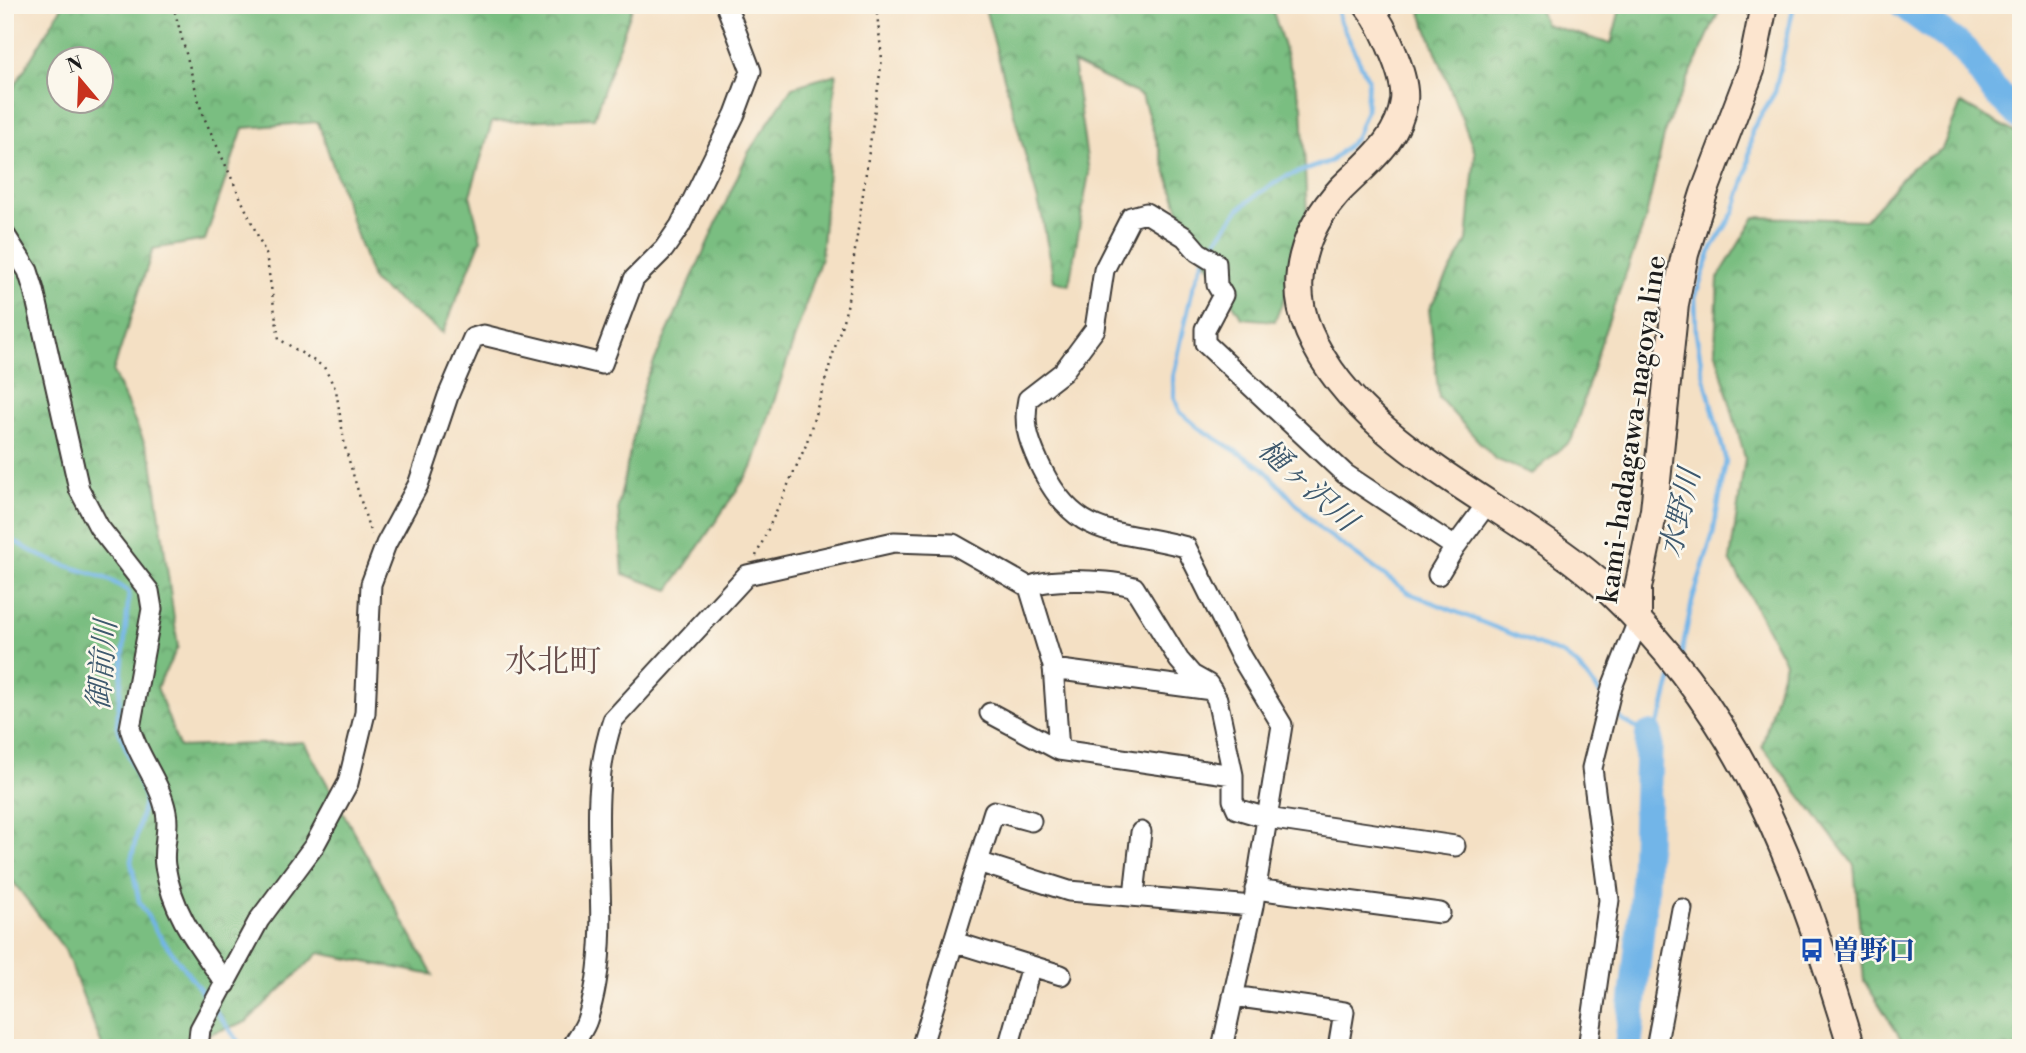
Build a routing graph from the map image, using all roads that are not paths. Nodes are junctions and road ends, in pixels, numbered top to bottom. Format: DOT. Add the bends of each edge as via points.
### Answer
graph roads {
  1 [pos="726,5"];
  2 [pos="1367,5"];
  3 [pos="1764,5"];
  4 [pos="5,235"];
  5 [pos="1489,501"];
  6 [pos="1455,547"];
  7 [pos="1438,575"];
  8 [pos="1029,587"];
  9 [pos="1638,621"];
  10 [pos="1053,669"];
  11 [pos="1212,690"];
  12 [pos="990,713"];
  13 [pos="1059,750"];
  14 [pos="1233,775"];
  15 [pos="1267,818"];
  16 [pos="1031,821"];
  17 [pos="1141,832"];
  18 [pos="1455,846"];
  19 [pos="978,862"];
  20 [pos="1134,895"];
  21 [pos="1254,898"];
  22 [pos="1682,909"];
  23 [pos="1440,913"];
  24 [pos="954,942"];
  25 [pos="1031,966"];
  26 [pos="1062,975"];
  27 [pos="222,991"];
  28 [pos="1233,996"];
  29 [pos="198,1048"];
  30 [pos="572,1048"];
  31 [pos="921,1048"];
  32 [pos="1008,1048"];
  33 [pos="1222,1048"];
  34 [pos="1338,1048"];
  35 [pos="1588,1048"];
  36 [pos="1657,1048"];
  37 [pos="1852,1048"];
  1 -- 27 [label="street" via="751,71 680,226 634,279 602,364 483,335 473,338 447,396 418,485 378,560 371,584 365,713 348,783 314,846 258,920"];
  2 -- 5 [label="main road" via="1381,21 1399,65 1404,100 1377,156 1340,190 1317,219 1302,249 1301,307 1325,361 1352,397 1388,433"];
  3 -- 9 [label="main road, kami-hadagawa-nagoya line" via="1751,70 1685,254 1675,304 1654,510 1638,588"];
  4 -- 27 [label="street" via="28,271 34,290 79,489 99,527 149,591 152,609 130,728 167,813 164,862 176,911"];
  5 -- 6 [label="street"];
  5 -- 9 [label="main road" via="1611,592"];
  6 -- 7 [label="street"];
  6 -- 15 [label="street" via="1345,474 1205,343 1205,329 1223,295 1217,285 1216,263 1146,213 1130,217 1104,270 1095,328 1063,372 1028,399 1024,421 1042,470 1073,515 1115,533 1186,547 1193,557 1241,657 1282,725"];
  8 -- 10 [label="street"];
  8 -- 11 [label="street" via="1074,582 1121,582 1134,587 1179,660"];
  8 -- 30 [label="street" via="953,544 894,542 747,575 613,720 604,747 596,982 587,1020"];
  9 -- 35 [label="street" via="1612,687 1592,768 1609,900"];
  9 -- 37 [label="main road" via="1696,689 1753,780 1789,857"];
  10 -- 11 [label="street"];
  10 -- 13 [label="street"];
  11 -- 14 [label="street"];
  12 -- 13 [label="street"];
  13 -- 14 [label="street"];
  14 -- 15 [label="street" via="1237,809"];
  15 -- 18 [label="street"];
  15 -- 21 [label="street"];
  16 -- 19 [label="street" via="994,811"];
  17 -- 20 [label="street"];
  19 -- 20 [label="street" via="1069,891"];
  19 -- 24 [label="street"];
  20 -- 21 [label="street"];
  21 -- 23 [label="street"];
  21 -- 28 [label="street"];
  22 -- 36 [label="street"];
  24 -- 25 [label="street"];
  24 -- 31 [label="street"];
  25 -- 26 [label="street"];
  25 -- 32 [label="street"];
  27 -- 29 [label="street" via="201,1029"];
  28 -- 33 [label="street"];
  28 -- 34 [label="street" via="1344,1012"];
}
